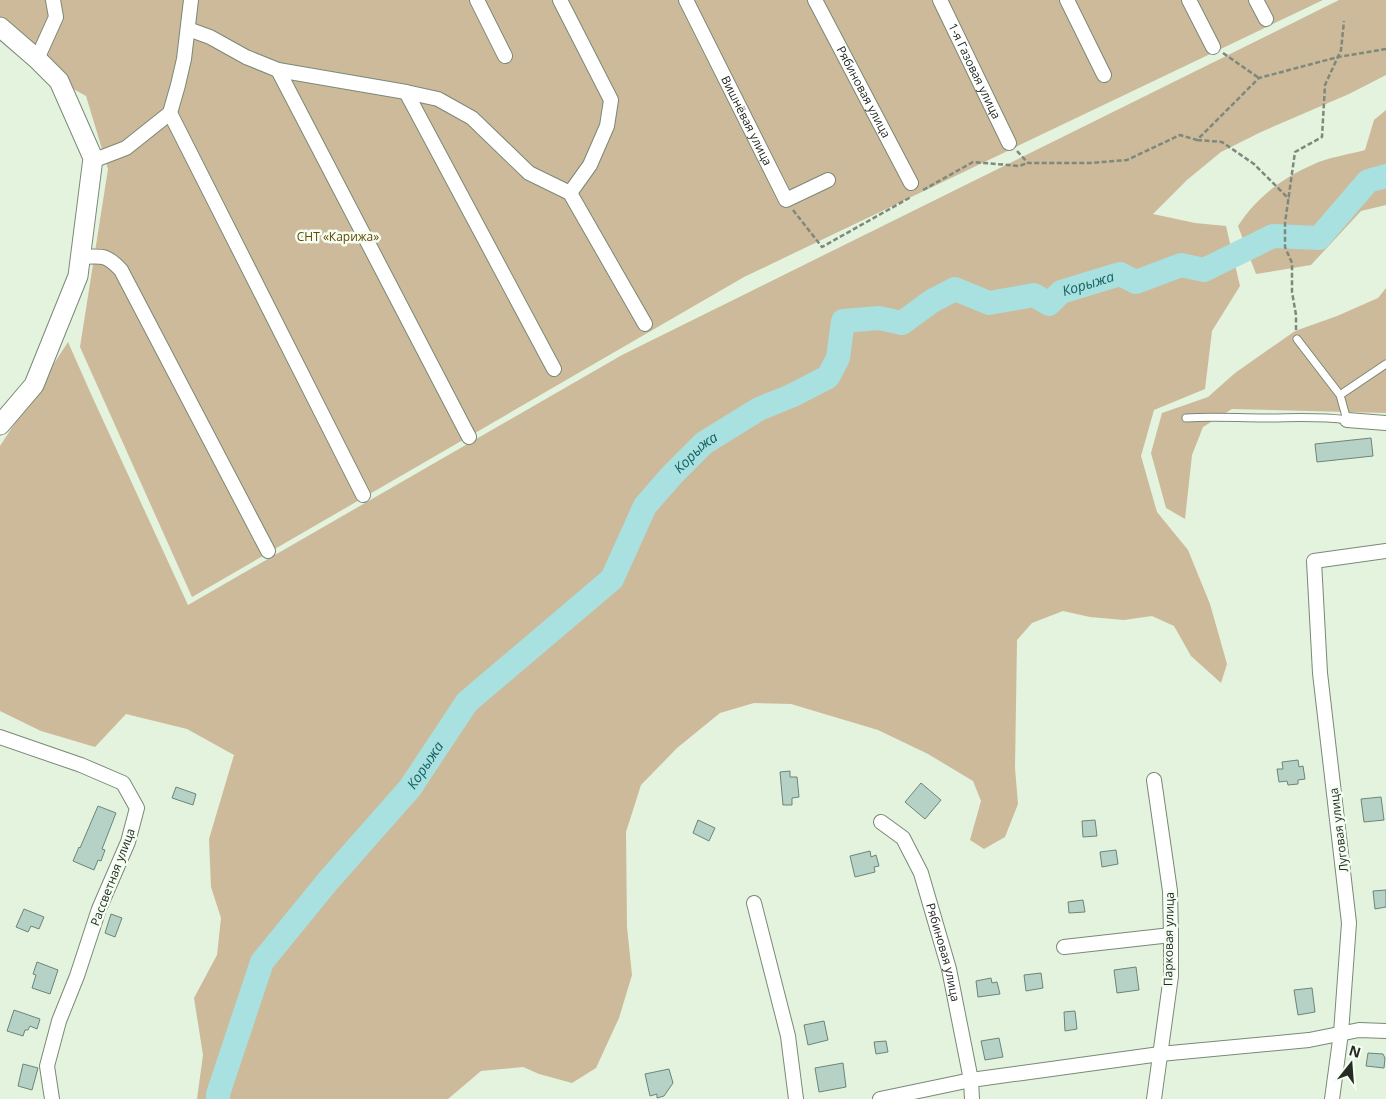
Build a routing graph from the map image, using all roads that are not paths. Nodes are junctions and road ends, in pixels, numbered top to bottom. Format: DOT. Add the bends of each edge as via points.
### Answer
graph roads {
  1 [pos="53,0"];
  2 [pos="191,0"];
  3 [pos="477,0"];
  4 [pos="560,0"];
  5 [pos="686,0"];
  6 [pos="815,0"];
  7 [pos="940,0"];
  8 [pos="1067,0"];
  9 [pos="1189,0"];
  10 [pos="1256,0"];
  11 [pos="1266,19"];
  12 [pos="0,27"];
  13 [pos="188,29"];
  14 [pos="1213,47"];
  15 [pos="506,56"];
  16 [pos="37,59"];
  17 [pos="278,70"];
  18 [pos="1104,75"];
  19 [pos="406,92"];
  20 [pos="170,112"];
  21 [pos="1009,143"];
  22 [pos="93,158"];
  23 [pos="828,180"];
  24 [pos="916,189"];
  25 [pos="570,193"];
  26 [pos="80,257"];
  27 [pos="646,324"];
  28 [pos="1297,338"];
  29 [pos="1386,364"];
  30 [pos="554,369"];
  31 [pos="1340,395"];
  32 [pos="1186,418"];
  33 [pos="1347,420"];
  34 [pos="1386,422"];
  35 [pos="0,425"];
  36 [pos="469,437"];
  37 [pos="363,495"];
  38 [pos="268,551"];
  39 [pos="1386,551"];
  40 [pos="0,737"];
  41 [pos="1154,780"];
  42 [pos="881,822"];
  43 [pos="754,902"];
  44 [pos="1171,934"];
  45 [pos="1064,947"];
  46 [pos="1386,1031"];
  47 [pos="1341,1034"];
  48 [pos="1160,1054"];
  49 [pos="971,1080"];
  50 [pos="52,1099"];
  51 [pos="796,1099"];
  52 [pos="880,1099"];
  53 [pos="972,1099"];
  54 [pos="1154,1099"];
  55 [pos="1332,1099"];
  1 -- 16 [label="street" via="56,17"];
  2 -- 13 [label="street"];
  3 -- 15 [label="street"];
  4 -- 25 [label="street" via="611,100 607,126 590,165"];
  5 -- 23 [label="street, Вишнёвая улица" via="786,200"];
  6 -- 24 [label="street, Рябиновая улица"];
  7 -- 21 [label="street, 1-я Газовая улица"];
  8 -- 18 [label="street"];
  9 -- 14 [label="street"];
  10 -- 11 [label="street"];
  12 -- 16 [label="street"];
  13 -- 17 [label="street"];
  13 -- 20 [label="street"];
  16 -- 22 [label="street" via="59,81"];
  17 -- 19 [label="street"];
  17 -- 36 [label="street"];
  19 -- 25 [label="street" via="451,105 472,118 529,173"];
  19 -- 30 [label="street"];
  20 -- 22 [label="street" via="126,148"];
  20 -- 37 [label="street"];
  22 -- 26 [label="street"];
  25 -- 27 [label="street"];
  26 -- 35 [label="street" via="78,276 34,385"];
  26 -- 38 [label="street" via="111,259 121,270"];
  28 -- 31 [label="lane"];
  29 -- 31 [label="lane"];
  31 -- 33 [label="lane"];
  32 -- 33 [label="lane" via="1328,417"];
  33 -- 34 [label="street"];
  39 -- 47 [label="street, Луговая улица" via="1314,561 1320,672 1349,923"];
  40 -- 50 [label="street, Рассветная улица" via="123,783 137,808 128,842 99,908 59,1021 47,1066"];
  41 -- 44 [label="street, Парковая улица" via="1170,890"];
  42 -- 49 [label="street, Рябиновая улица" via="903,838 921,873 949,969"];
  43 -- 51 [label="street" via="788,1036"];
  44 -- 45 [label="street"];
  44 -- 48 [label="street, Парковая улица" via="1171,976"];
  46 -- 47 [label="street" via="1359,1030"];
  47 -- 48 [label="street"];
  47 -- 55 [label="street, Луговая улица"];
  48 -- 49 [label="street"];
  48 -- 54 [label="street, Парковая улица"];
  49 -- 52 [label="street"];
  49 -- 53 [label="street, Рябиновая улица"];
}
